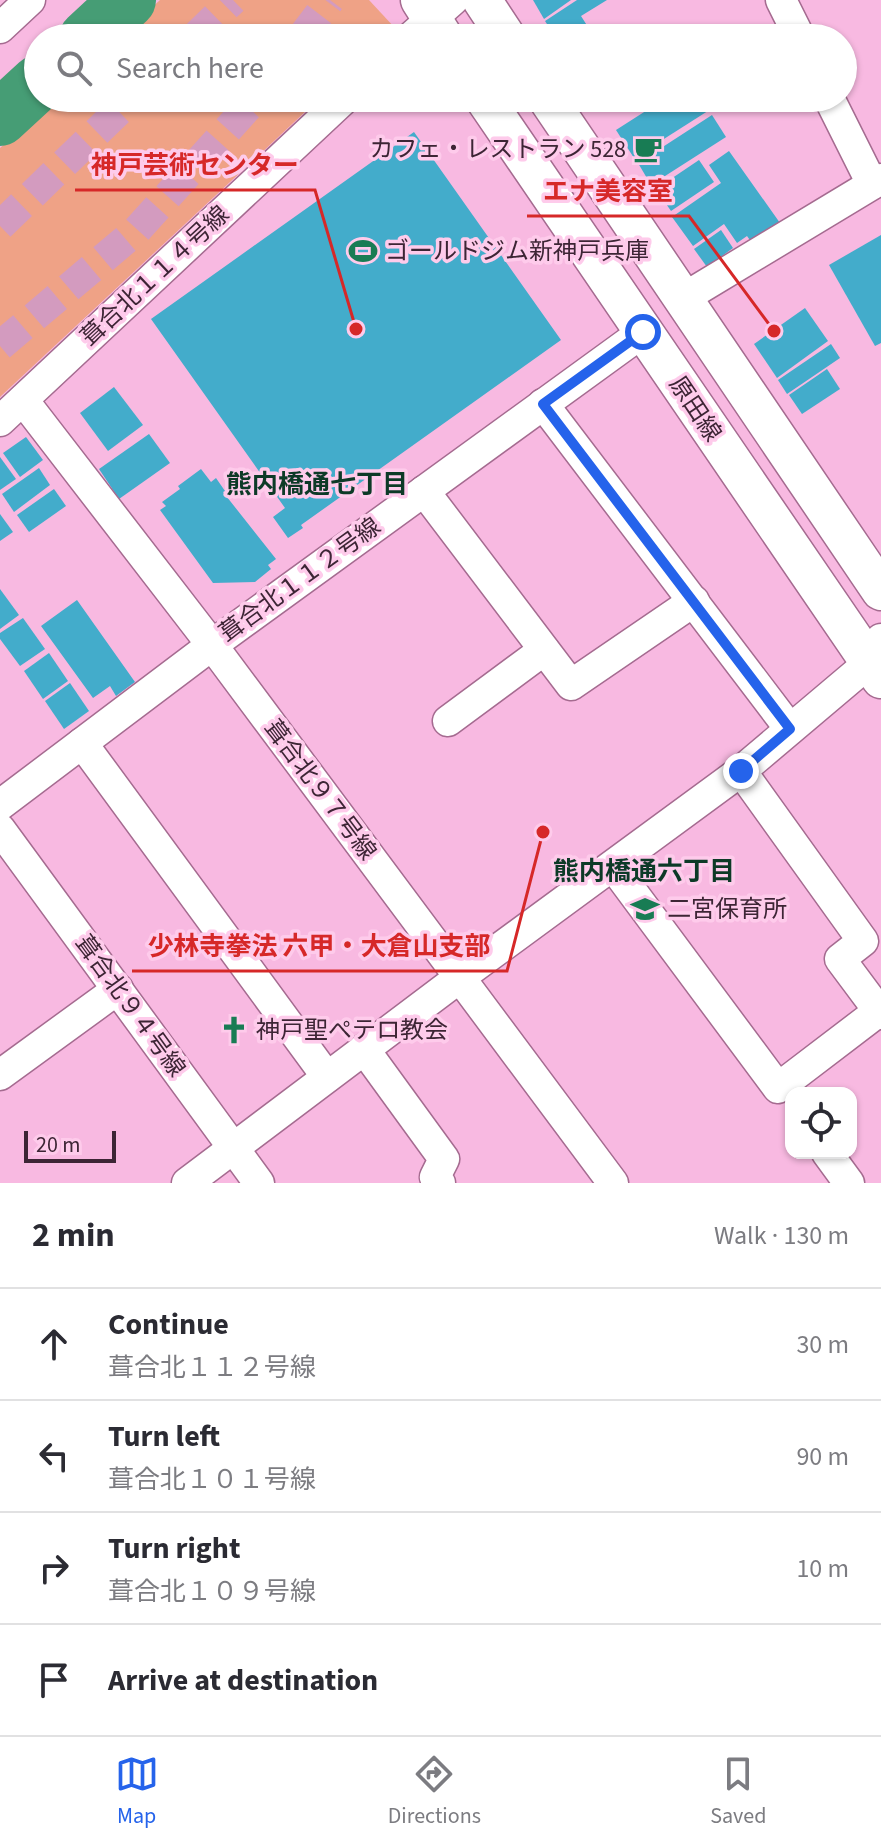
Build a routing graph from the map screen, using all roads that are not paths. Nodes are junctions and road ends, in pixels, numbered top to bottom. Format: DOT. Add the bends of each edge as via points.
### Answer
graph roads {
  1 [pos="30,0"];
  2 [pos="482,0"];
  3 [pos="781,0"];
  4 [pos="498,24"];
  5 [pos="793,24"];
  6 [pos="0,28"];
  7 [pos="330,112"];
  8 [pos="494,112"];
  9 [pos="556,112"];
  10 [pos="837,112"];
  11 [pos="876,182"];
  12 [pos="682,299"];
  13 [pos="643,332"];
  14 [pos="23,400"];
  15 [pos="543,404"];
  16 [pos="0,421"];
  17 [pos="424,491"];
  18 [pos="881,591"];
  19 [pos="694,601"];
  20 [pos="212,645"];
  21 [pos="544,650"];
  22 [pos="877,660"];
  23 [pos="448,721"];
  24 [pos="790,729"];
  25 [pos="82,743"];
  26 [pos="741,771"];
  27 [pos="0,805"];
  28 [pos="0,829"];
  29 [pos="613,866"];
  30 [pos="459,978"];
  31 [pos="118,989"];
  32 [pos="880,1013"];
  33 [pos="364,1049"];
  34 [pos="0,1075"];
  35 [pos="327,1077"];
  36 [pos="795,1087"];
  37 [pos="785,1096"];
  38 [pos="233,1148"];
  39 [pos="831,1159"];
  40 [pos="187,1183"];
  41 [pos="259,1183"];
  42 [pos="440,1183"];
  43 [pos="613,1183"];
  44 [pos="849,1183"];
  1 -- 6 [label="street"];
  2 -- 4 [label="main road"];
  3 -- 5 [label="street"];
  7 -- 14 [label="street, 葺合北１１４号線"];
  8 -- 13 [label="main road, 原田線"];
  9 -- 12 [label="main road"];
  10 -- 11 [label="street"];
  11 -- 12 [label="street"];
  12 -- 18 [label="main road"];
  13 -- 15 [label="street, 葺合北１１２号線"];
  13 -- 22 [label="main road, 原田線"];
  14 -- 16 [label="street, 葺合北１１４号線"];
  14 -- 20 [label="street, 葺合北９７号線"];
  15 -- 17 [label="street, 葺合北１１２号線"];
  15 -- 19 [label="street"];
  17 -- 20 [label="street, 葺合北１１２号線"];
  17 -- 21 [label="street"];
  19 -- 21 [label="street" via="571,685"];
  19 -- 24 [label="street"];
  20 -- 25 [label="street, 葺合北１１２号線"];
  20 -- 30 [label="street, 葺合北９７号線"];
  21 -- 23 [label="street"];
  22 -- 24 [label="street"];
  24 -- 26 [label="street"];
  25 -- 27 [label="street, 葺合北１１２号線"];
  25 -- 35 [label="street"];
  26 -- 29 [label="street"];
  26 -- 32 [label="street" via="863,941 840,959"];
  28 -- 31 [label="street, 葺合北９４号線"];
  29 -- 30 [label="street"];
  29 -- 37 [label="street"];
  30 -- 33 [label="street"];
  30 -- 43 [label="street, 葺合北９７号線"];
  31 -- 34 [label="street"];
  31 -- 38 [label="street, 葺合北９４号線"];
  32 -- 36 [label="street"];
  33 -- 35 [label="street"];
  33 -- 42 [label="street" via="444,1159 435,1177"];
  35 -- 38 [label="street"];
  38 -- 40 [label="street"];
  38 -- 41 [label="street, 葺合北９４号線"];
  39 -- 44 [label="street"];
}
